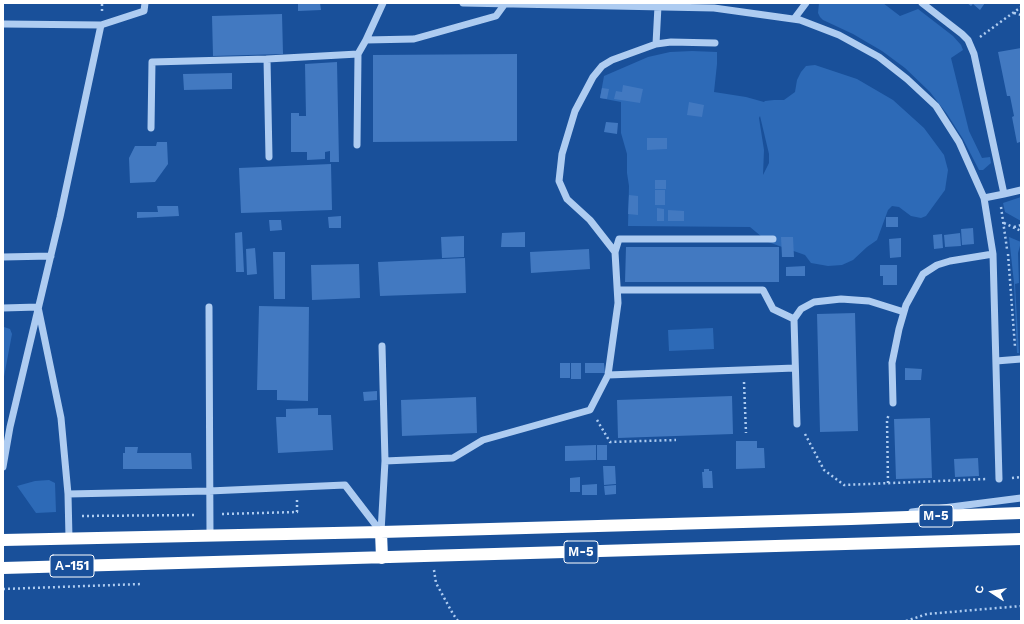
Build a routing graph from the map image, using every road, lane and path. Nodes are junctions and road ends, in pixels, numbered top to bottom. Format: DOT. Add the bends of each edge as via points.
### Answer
graph roads {
  1 [pos="146,3"];
  2 [pos="383,3"];
  3 [pos="463,3"];
  4 [pos="806,3"];
  5 [pos="922,3"];
  6 [pos="504,5"];
  7 [pos="658,6"];
  8 [pos="1021,7"];
  9 [pos="1014,12"];
  10 [pos="1021,15"];
  11 [pos="794,19"];
  12 [pos="3,24"];
  13 [pos="101,25"];
  14 [pos="978,38"];
  15 [pos="366,40"];
  16 [pos="715,43"];
  17 [pos="656,44"];
  18 [pos="358,54"];
  19 [pos="267,59"];
  20 [pos="152,128"];
  21 [pos="357,145"];
  22 [pos="269,157"];
  23 [pos="1021,190"];
  24 [pos="1002,195"];
  25 [pos="984,198"];
  26 [pos="1004,223"];
  27 [pos="1021,225"];
  28 [pos="1014,228"];
  29 [pos="1021,231"];
  30 [pos="773,239"];
  31 [pos="615,252"];
  32 [pos="994,254"];
  33 [pos="51,256"];
  34 [pos="3,257"];
  35 [pos="618,290"];
  36 [pos="38,307"];
  37 [pos="209,307"];
  38 [pos="3,308"];
  39 [pos="904,312"];
  40 [pos="794,319"];
  41 [pos="382,346"];
  42 [pos="1018,359"];
  43 [pos="996,361"];
  44 [pos="795,368"];
  45 [pos="744,370"];
  46 [pos="608,375"];
  47 [pos="893,403"];
  48 [pos="590,410"];
  49 [pos="798,424"];
  50 [pos="6,426"];
  51 [pos="746,433"];
  52 [pos="676,440"];
  53 [pos="385,461"];
  54 [pos="3,467"];
  55 [pos="999,479"];
  56 [pos="888,483"];
  57 [pos="209,491"];
  58 [pos="68,494"];
  59 [pos="297,498"];
  60 [pos="1021,498"];
  61 [pos="1021,513"];
  62 [pos="210,514"];
  63 [pos="68,516"];
  64 [pos="851,519"];
  65 [pos="381,532"];
  66 [pos="210,535"];
  67 [pos="69,538"];
  68 [pos="1021,538"];
  69 [pos="3,540"];
  70 [pos="431,556"];
  71 [pos="382,558"];
  72 [pos="142,564"];
  73 [pos="3,568"];
  74 [pos="142,584"];
  75 [pos="3,589"];
  76 [pos="1021,606"];
  77 [pos="458,621"];
  78 [pos="906,621"];
  1 -- 13 [label="street" via="144,11"];
  2 -- 15 [label="street"];
  3 -- 6 [label="street"];
  4 -- 11 [label="street"];
  5 -- 24 [label="street" via="962,34 971,48"];
  6 -- 7 [label="street"];
  6 -- 15 [label="street" via="496,16 414,39"];
  7 -- 11 [label="street" via="714,8"];
  7 -- 17 [label="street"];
  8 -- 9 [label="path"];
  9 -- 10 [label="path"];
  9 -- 14 [label="path"];
  11 -- 25 [label="street" via="839,35 879,57 936,106 959,142"];
  12 -- 13 [label="street"];
  13 -- 33 [label="street"];
  15 -- 18 [label="street"];
  16 -- 17 [label="street"];
  17 -- 31 [label="street" via="602,66 593,77 576,111 562,154 559,181 567,199 590,220"];
  18 -- 19 [label="street"];
  18 -- 21 [label="street"];
  19 -- 20 [label="street" via="152,62"];
  19 -- 22 [label="street"];
  23 -- 24 [label="street"];
  24 -- 25 [label="street"];
  24 -- 26 [label="path"];
  25 -- 32 [label="street"];
  26 -- 28 [label="path"];
  26 -- 42 [label="path"];
  27 -- 28 [label="path"];
  28 -- 29 [label="path"];
  30 -- 31 [label="street" via="619,239"];
  31 -- 35 [label="street"];
  32 -- 39 [label="street" via="950,261 937,265 923,274"];
  32 -- 43 [label="street"];
  33 -- 34 [label="street"];
  33 -- 36 [label="street"];
  35 -- 40 [label="street" via="763,290 773,308"];
  35 -- 46 [label="street"];
  36 -- 38 [label="street"];
  36 -- 50 [label="street"];
  36 -- 58 [label="street" via="61,418"];
  37 -- 57 [label="street"];
  39 -- 40 [label="street" via="869,301 842,299 814,302 801,309"];
  39 -- 47 [label="street" via="892,363"];
  40 -- 44 [label="street"];
  41 -- 53 [label="street"];
  42 -- 43 [label="street"];
  43 -- 55 [label="street"];
  44 -- 45 [label="street"];
  44 -- 49 [label="street"];
  45 -- 46 [label="street"];
  45 -- 51 [label="path"];
  46 -- 48 [label="street"];
  47 -- 56 [label="path" via="887,420"];
  48 -- 52 [label="path" via="610,442"];
  48 -- 53 [label="street" via="483,440 453,458"];
  49 -- 56 [label="path" via="824,470 844,485"];
  50 -- 54 [label="street"];
  53 -- 65 [label="street"];
  55 -- 56 [label="path"];
  57 -- 58 [label="street"];
  57 -- 62 [label="street"];
  57 -- 65 [label="street" via="345,485"];
  58 -- 63 [label="street"];
  59 -- 62 [label="path" via="297,512"];
  60 -- 64 [label="street"];
  61 -- 64 [label="highway, М-5"];
  62 -- 63 [label="path"];
  62 -- 66 [label="street"];
  63 -- 67 [label="street"];
  64 -- 65 [label="highway, М-5"];
  65 -- 66 [label="highway, М-5"];
  65 -- 71 [label="highway"];
  66 -- 67 [label="highway, М-5"];
  67 -- 69 [label="highway, М-5"];
  68 -- 70 [label="highway, М-5"];
  70 -- 71 [label="highway, М-5"];
  70 -- 77 [label="path" via="436,583"];
  71 -- 72 [label="highway, М-5"];
  72 -- 73 [label="highway, А-151"];
  74 -- 75 [label="path"];
  76 -- 78 [label="path" via="927,614"];
}
